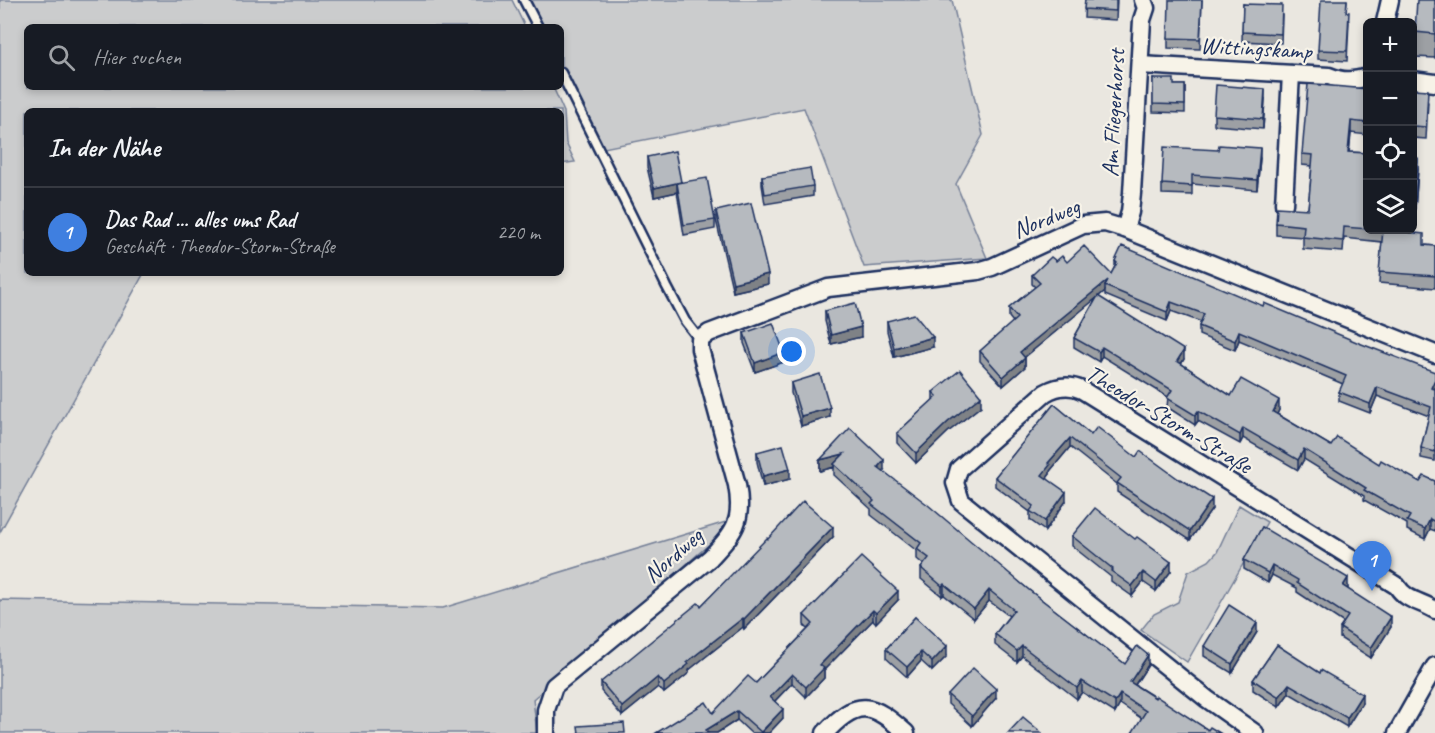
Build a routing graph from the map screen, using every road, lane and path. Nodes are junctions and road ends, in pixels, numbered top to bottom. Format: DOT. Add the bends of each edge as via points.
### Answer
graph roads {
  1 [pos="524,0"];
  2 [pos="1143,0"];
  3 [pos="1390,0"];
  4 [pos="1386,18"];
  5 [pos="536,24"];
  6 [pos="1140,65"];
  7 [pos="1291,74"];
  8 [pos="1363,78"];
  9 [pos="564,79"];
  10 [pos="1417,81"];
  11 [pos="1435,83"];
  12 [pos="1284,204"];
  13 [pos="1125,229"];
  14 [pos="700,340"];
  15 [pos="1435,354"];
  16 [pos="1435,610"];
  17 [pos="1435,666"];
  18 [pos="546,733"];
  19 [pos="825,733"];
  20 [pos="906,733"];
  21 [pos="1255,733"];
  22 [pos="1397,733"];
  1 -- 5 [label="lane"];
  2 -- 6 [label="street, Am Fliegerhorst" via="1146,9"];
  3 -- 4 [label="street"];
  6 -- 7 [label="street, Wittingskamp"];
  6 -- 13 [label="street, Am Fliegerhorst" via="1132,193"];
  7 -- 8 [label="street, Wittingskamp" via="1329,76 1340,81"];
  7 -- 12 [label="street"];
  9 -- 14 [label="lane, Nordweg" via="671,295"];
  10 -- 11 [label="street"];
  13 -- 14 [label="street, Nordweg" via="1105,223 1083,225 978,271 828,288 709,333"];
  13 -- 15 [label="street, Nordweg"];
  14 -- 18 [label="street, Nordweg" via="737,485 739,517 710,558 554,686 546,710"];
  16 -- 21 [label="street, Theodor-Storm-Straße" via="1402,594 1397,586 1082,390 1061,386 1045,393 958,469 955,483 961,501 1207,699"];
  17 -- 22 [label="street"];
  19 -- 20 [label="street" via="845,714 864,708 876,710"];
}
